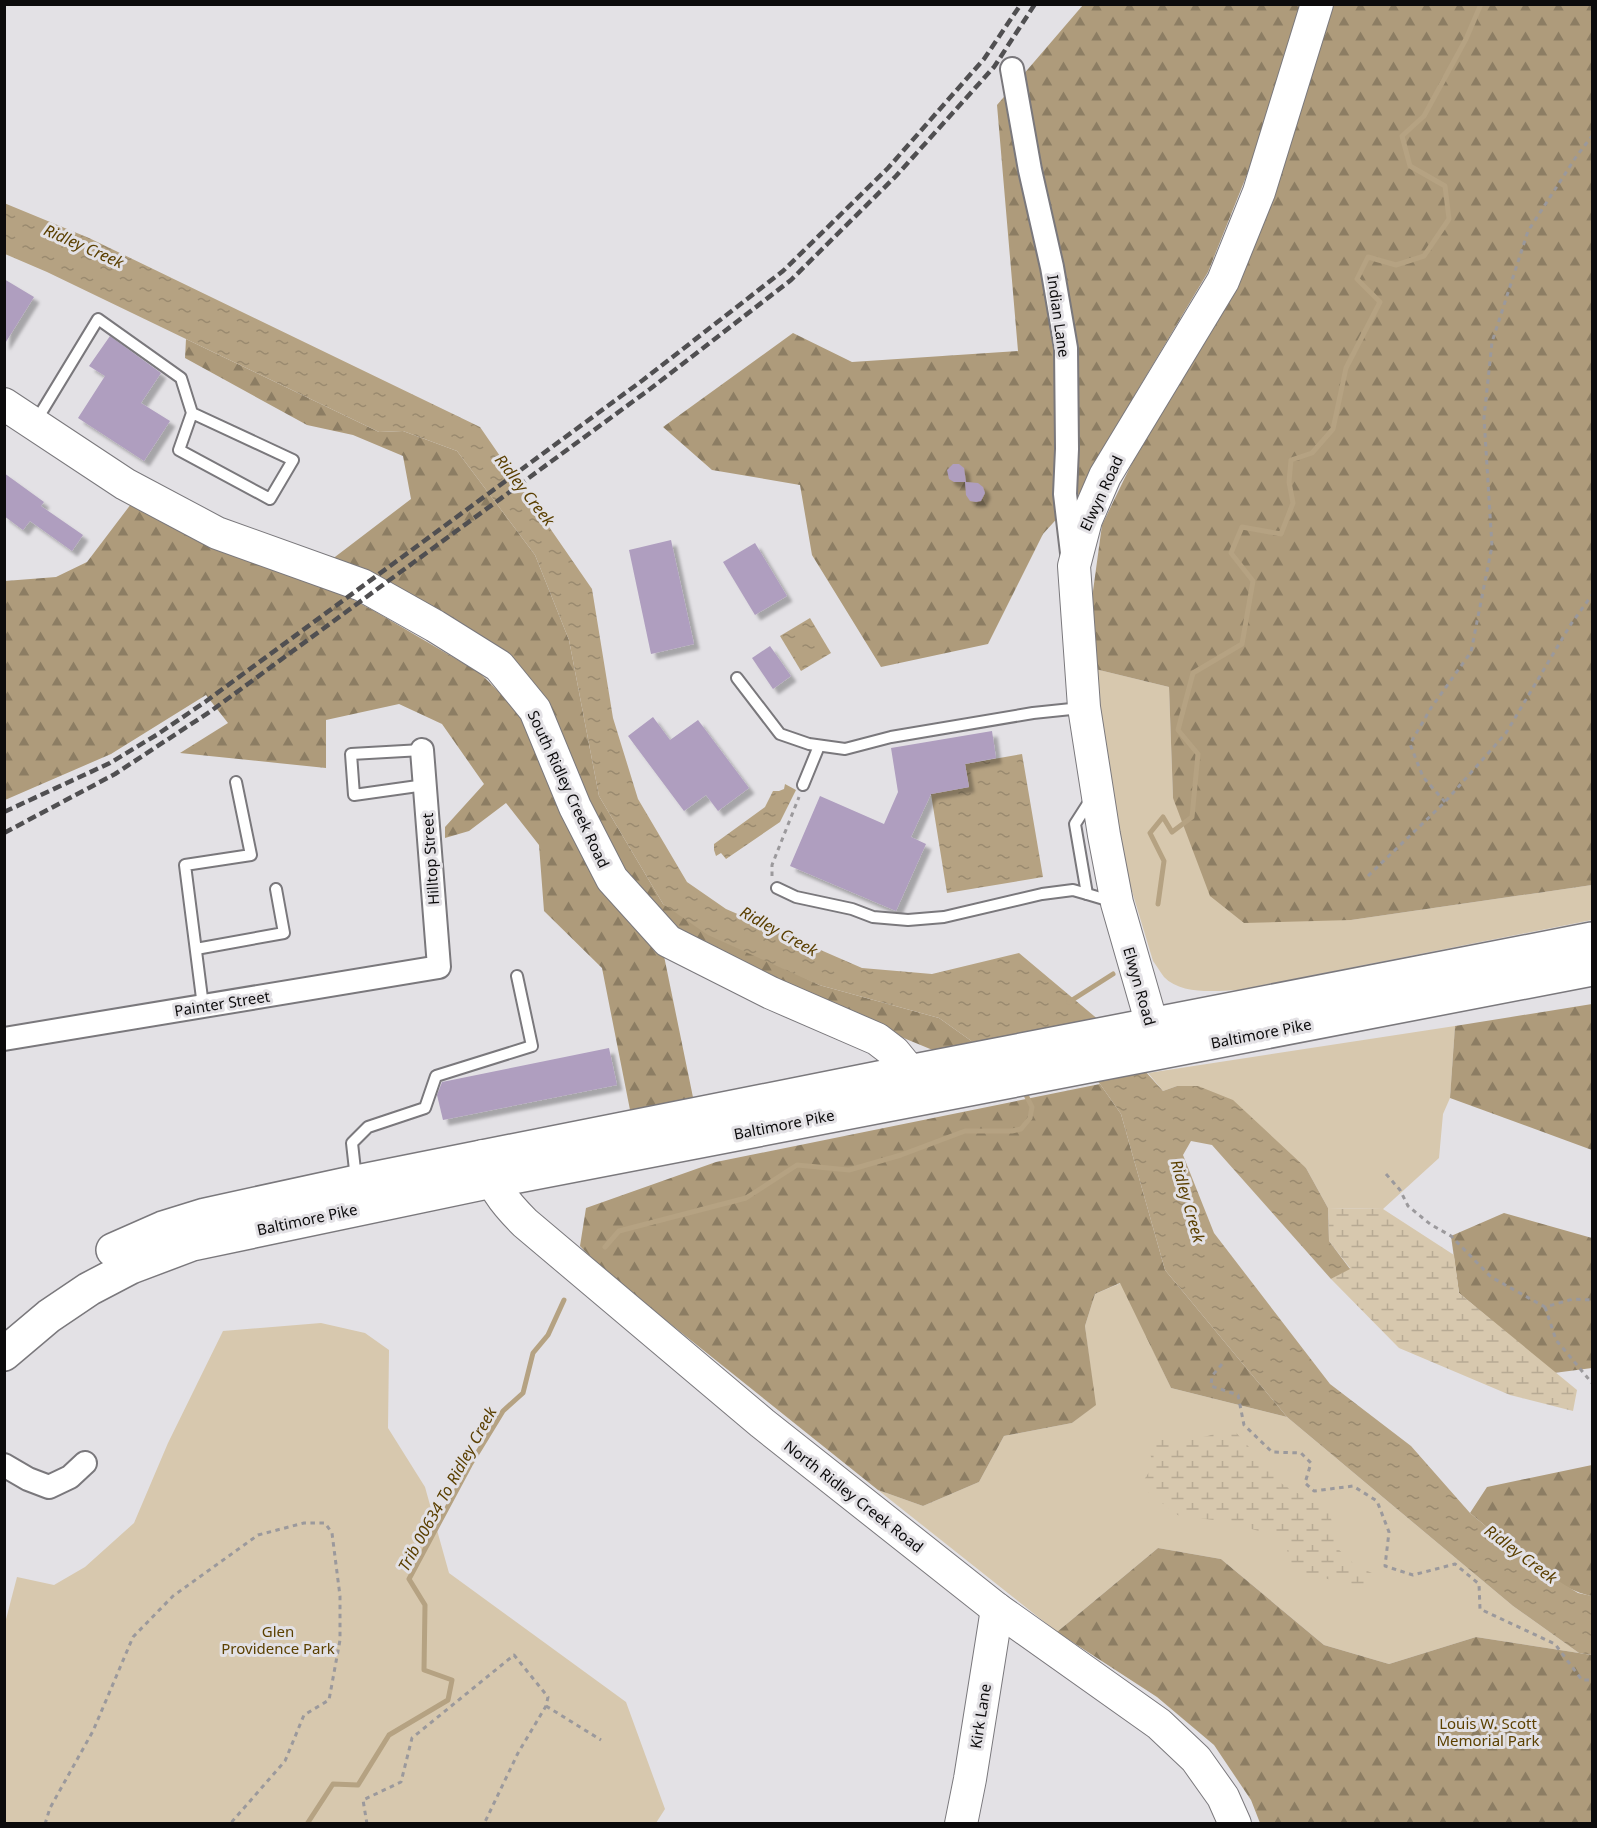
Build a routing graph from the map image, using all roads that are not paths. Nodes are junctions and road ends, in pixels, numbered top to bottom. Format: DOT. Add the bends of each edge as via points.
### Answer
graph roads {
  1 [pos="1317,4"];
  2 [pos="1012,69"];
  3 [pos="4,404"];
  4 [pos="192,413"];
  5 [pos="34,424"];
  6 [pos="1074,566"];
  7 [pos="737,678"];
  8 [pos="1084,707"];
  9 [pos="819,746"];
  10 [pos="422,750"];
  11 [pos="236,782"];
  12 [pos="424,785"];
  13 [pos="803,785"];
  14 [pos="1097,790"];
  15 [pos="777,888"];
  16 [pos="276,889"];
  17 [pos="1087,894"];
  18 [pos="1117,903"];
  19 [pos="1593,939"];
  20 [pos="196,949"];
  21 [pos="439,967"];
  22 [pos="1593,969"];
  23 [pos="517,976"];
  24 [pos="202,1006"];
  25 [pos="4,1039"];
  26 [pos="1150,1044"];
  27 [pos="913,1085"];
  28 [pos="487,1168"];
  29 [pos="356,1182"];
  30 [pos="4,1322"];
  31 [pos="4,1354"];
  32 [pos="85,1463"];
  33 [pos="4,1465"];
  34 [pos="997,1609"];
  35 [pos="961,1824"];
  36 [pos="1235,1824"];
  1 -- 6 [label="street, Elwyn Road" via="1259,192 1223,280 1105,476 1086,520"];
  2 -- 6 [label="street, Indian Lane" via="1066,348 1065,494"];
  3 -- 5 [label="street, South Ridley Creek Road"];
  4 -- 4 [label="lane" via="293,459 270,499 179,450"];
  4 -- 5 [label="lane" via="181,378 98,318"];
  5 -- 27 [label="street, South Ridley Creek Road" via="125,484 217,533 362,585 499,666 535,710 575,807 612,879 668,941 771,993 877,1039 894,1052"];
  6 -- 8 [label="street, Elwyn Road"];
  7 -- 9 [label="lane" via="780,734"];
  8 -- 9 [label="lane" via="891,737 845,749"];
  8 -- 14 [label="street, Elwyn Road"];
  9 -- 13 [label="lane"];
  10 -- 12 [label="street, Hilltop Street"];
  10 -- 12 [label="lane" via="351,754 354,795"];
  11 -- 20 [label="lane" via="251,855 185,865"];
  12 -- 21 [label="street, Hilltop Street"];
  14 -- 17 [label="lane" via="1075,824"];
  14 -- 18 [label="street, Elwyn Road"];
  15 -- 17 [label="lane" via="796,897 873,917 908,920 944,917 1042,894 1074,890"];
  16 -- 20 [label="lane" via="284,933"];
  17 -- 18 [label="lane"];
  18 -- 26 [label="street, Elwyn Road"];
  19 -- 26 [label="main road, Baltimore Pike"];
  20 -- 24 [label="lane"];
  21 -- 24 [label="street, Painter Street"];
  22 -- 26 [label="main road, Baltimore Pike"];
  23 -- 29 [label="lane" via="532,1046 436,1076 425,1108 368,1126 352,1143"];
  24 -- 25 [label="street, Painter Street"];
  26 -- 27 [label="main road, Baltimore Pike" via="1007,1082"];
  26 -- 27 [label="main road, Baltimore Pike" via="1116,1031 986,1057"];
  27 -- 28 [label="main road, Baltimore Pike"];
  28 -- 29 [label="main road, Baltimore Pike"];
  28 -- 31 [label="main road, Baltimore Pike" via="171,1250 69,1301"];
  28 -- 34 [label="street, North Ridley Creek Road" via="500,1195 525,1223 743,1408"];
  29 -- 30 [label="main road, Baltimore Pike" via="225,1210 164,1228 77,1270"];
  32 -- 33 [label="street" via="70,1477 49,1487"];
  34 -- 35 [label="street, Kirk Lane"];
  34 -- 36 [label="street, North Ridley Creek Road" via="1159,1724 1196,1759 1223,1797"];
}
